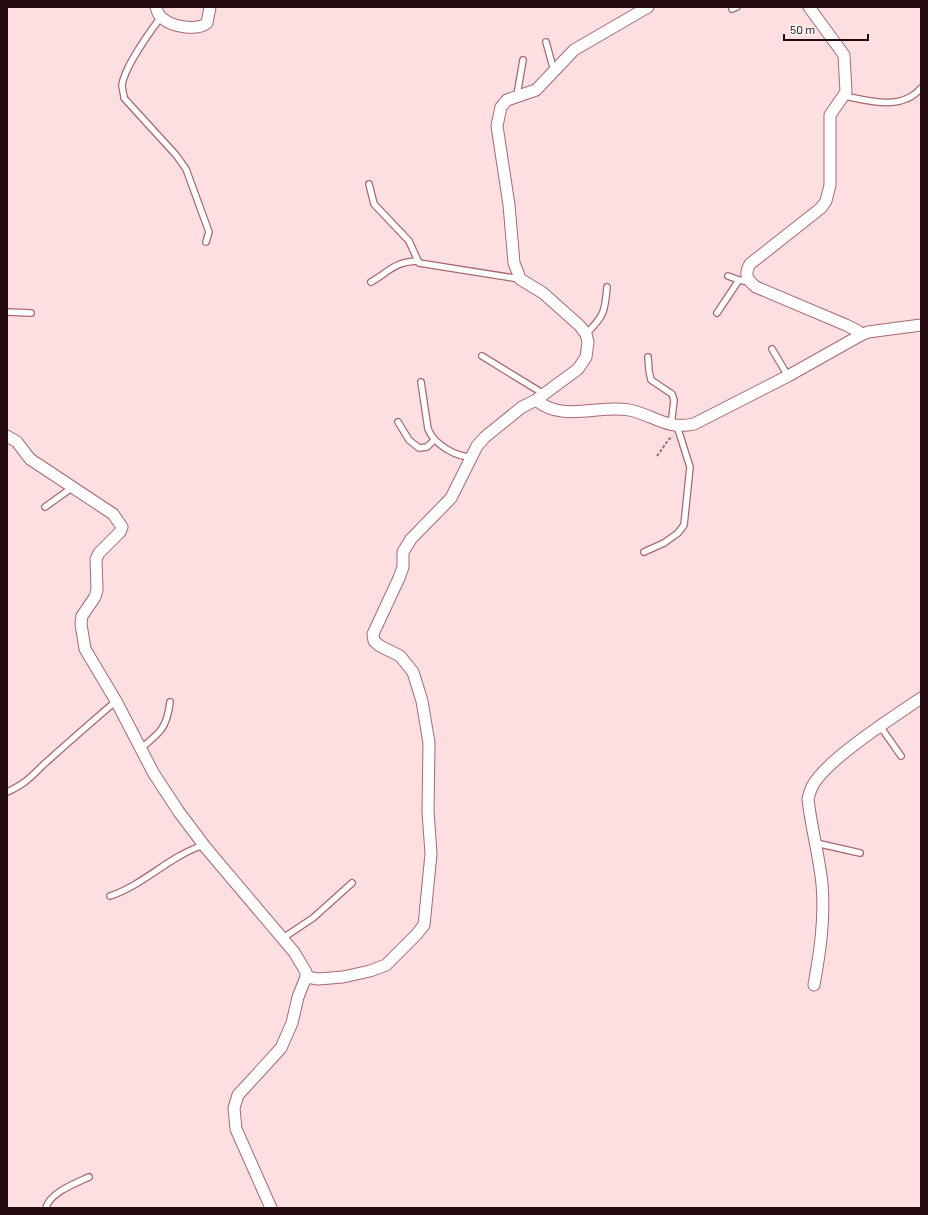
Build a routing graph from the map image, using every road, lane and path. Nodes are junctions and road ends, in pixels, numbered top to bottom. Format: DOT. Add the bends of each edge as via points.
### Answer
graph roads {
  1 [pos="210,7"];
  2 [pos="648,7"];
  3 [pos="809,7"];
  4 [pos="158,12"];
  5 [pos="546,42"];
  6 [pos="523,60"];
  7 [pos="554,72"];
  8 [pos="921,88"];
  9 [pos="517,96"];
  10 [pos="845,96"];
  11 [pos="369,184"];
  12 [pos="206,242"];
  13 [pos="417,261"];
  14 [pos="728,276"];
  15 [pos="520,279"];
  16 [pos="744,281"];
  17 [pos="371,282"];
  18 [pos="607,287"];
  19 [pos="7,312"];
  20 [pos="31,313"];
  21 [pos="717,313"];
  22 [pos="921,325"];
  23 [pos="586,334"];
  24 [pos="861,335"];
  25 [pos="772,349"];
  26 [pos="482,356"];
  27 [pos="648,357"];
  28 [pos="788,376"];
  29 [pos="421,382"];
  30 [pos="540,397"];
  31 [pos="398,422"];
  32 [pos="676,429"];
  33 [pos="7,436"];
  34 [pos="434,440"];
  35 [pos="657,456"];
  36 [pos="472,457"];
  37 [pos="73,487"];
  38 [pos="45,507"];
  39 [pos="644,552"];
  40 [pos="921,698"];
  41 [pos="116,701"];
  42 [pos="170,702"];
  43 [pos="880,726"];
  44 [pos="140,749"];
  45 [pos="901,756"];
  46 [pos="7,792"];
  47 [pos="816,843"];
  48 [pos="204,845"];
  49 [pos="860,853"];
  50 [pos="352,883"];
  51 [pos="110,896"];
  52 [pos="283,938"];
  53 [pos="306,977"];
  54 [pos="814,985"];
  55 [pos="89,1176"];
  56 [pos="46,1208"];
  57 [pos="270,1208"];
  1 -- 4 [label="street" via="207,23 199,27 178,26 166,22"];
  2 -- 7 [label="street" via="574,50"];
  3 -- 10 [label="street" via="844,55 847,88"];
  4 -- 12 [label="lane" via="122,86 124,98 186,169 209,232"];
  5 -- 7 [label="lane"];
  6 -- 9 [label="lane"];
  7 -- 9 [label="street" via="536,90"];
  8 -- 10 [label="lane" via="912,97 893,103"];
  9 -- 15 [label="street" via="507,100 502,107 497,126 509,205 514,263"];
  10 -- 16 [label="street" via="830,115 830,185 826,201 821,208 750,264"];
  11 -- 13 [label="lane" via="374,204 409,241"];
  13 -- 15 [label="lane" via="423,265"];
  13 -- 17 [label="lane" via="397,264"];
  14 -- 16 [label="lane"];
  15 -- 23 [label="street" via="543,293"];
  16 -- 21 [label="lane"];
  16 -- 24 [label="street" via="858,331"];
  18 -- 23 [label="lane" via="606,304 600,320"];
  19 -- 20 [label="lane"];
  22 -- 24 [label="street"];
  23 -- 30 [label="street" via="588,351 578,368"];
  24 -- 28 [label="street"];
  25 -- 28 [label="lane"];
  26 -- 30 [label="lane"];
  27 -- 32 [label="lane" via="651,380 672,394"];
  28 -- 32 [label="street" via="694,424"];
  29 -- 34 [label="lane" via="428,429"];
  30 -- 32 [label="street" via="547,407 570,412 629,410"];
  30 -- 36 [label="street" via="522,407 485,437"];
  31 -- 34 [label="lane" via="409,440 419,448 427,447"];
  32 -- 35 [label="path"];
  32 -- 39 [label="lane" via="690,467 684,525 664,543"];
  33 -- 37 [label="street" via="17,442 30,459"];
  34 -- 36 [label="lane" via="457,453"];
  36 -- 53 [label="street" via="451,498 411,539 403,552 403,567 399,578 373,634 374,640 380,646 400,656 413,672 422,701 428,743 431,854 424,925 386,964 370,971 343,977"];
  37 -- 38 [label="lane"];
  37 -- 41 [label="street" via="113,514 122,527 96,559 97,590 80,624 85,648"];
  40 -- 43 [label="street"];
  41 -- 44 [label="street"];
  41 -- 46 [label="lane" via="23,785"];
  42 -- 44 [label="lane" via="168,718 162,731"];
  43 -- 45 [label="lane"];
  43 -- 47 [label="street" via="824,770 812,786 808,799"];
  44 -- 48 [label="street" via="154,774"];
  47 -- 49 [label="lane"];
  47 -- 54 [label="street" via="822,885 822,927"];
  48 -- 51 [label="lane" via="184,853 126,891"];
  48 -- 52 [label="street"];
  50 -- 52 [label="lane" via="312,918"];
  52 -- 53 [label="street" via="303,965"];
  53 -- 57 [label="street" via="298,996 292,1023 281,1048 238,1095 234,1108 236,1129"];
  55 -- 56 [label="lane" via="58,1194 47,1203"];
}
